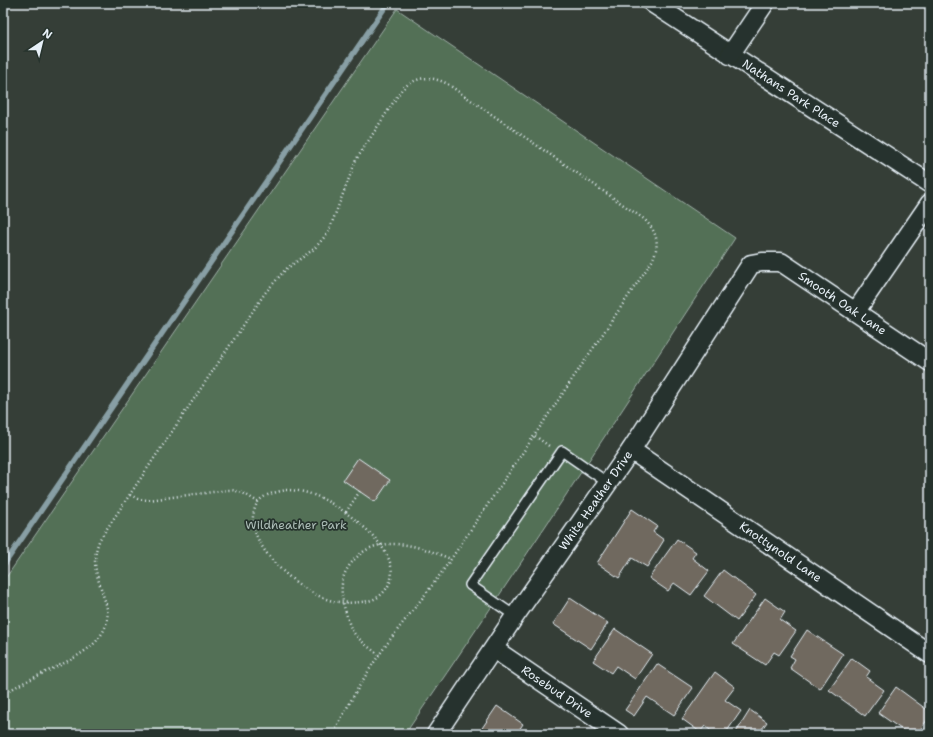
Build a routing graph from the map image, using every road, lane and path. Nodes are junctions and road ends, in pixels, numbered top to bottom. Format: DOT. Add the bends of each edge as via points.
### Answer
graph roads {
  1 [pos="652,3"];
  2 [pos="765,3"];
  3 [pos="730,55"];
  4 [pos="930,184"];
  5 [pos="930,203"];
  6 [pos="751,264"];
  7 [pos="856,311"];
  8 [pos="930,362"];
  9 [pos="631,450"];
  10 [pos="608,483"];
  11 [pos="360,492"];
  12 [pos="130,495"];
  13 [pos="258,502"];
  14 [pos="346,512"];
  15 [pos="380,545"];
  16 [pos="451,560"];
  17 [pos="343,602"];
  18 [pos="516,616"];
  19 [pos="494,649"];
  20 [pos="930,654"];
  21 [pos="379,655"];
  22 [pos="3,695"];
  23 [pos="332,734"];
  24 [pos="436,734"];
  25 [pos="619,734"];
  1 -- 3 [label="street, Nathans Park Place"];
  2 -- 3 [label="street"];
  3 -- 4 [label="street, Nathans Park Place"];
  5 -- 7 [label="street"];
  6 -- 7 [label="street, Smooth Oak Lane" via="781,262"];
  6 -- 9 [label="street, White Heather Drive"];
  7 -- 8 [label="street, Smooth Oak Lane"];
  9 -- 10 [label="street, White Heather Drive"];
  9 -- 20 [label="street, Knottynold Lane"];
  10 -- 18 [label="street, White Heather Drive"];
  10 -- 18 [label="lane" via="562,451 470,585"];
  11 -- 14 [label="path"];
  12 -- 13 [label="path" via="148,500 236,490"];
  12 -- 16 [label="path" via="265,293 286,269 314,249 328,233 356,160 402,89 417,80 436,79 446,83 644,219 653,230 657,244 652,261"];
  12 -- 22 [label="path" via="96,549 94,566 108,608 106,625 101,635 73,658"];
  13 -- 14 [label="path" via="274,493 297,490 323,499"];
  13 -- 17 [label="path" via="254,509 254,529 261,545 274,562 308,590 333,601"];
  14 -- 15 [label="path"];
  15 -- 16 [label="path" via="415,546"];
  15 -- 17 [label="path" via="365,550 352,562 343,577"];
  15 -- 17 [label="path" via="386,555 391,574 386,590 372,600"];
  16 -- 21 [label="path"];
  17 -- 21 [label="path" via="353,632"];
  18 -- 19 [label="street, White Heather Drive"];
  19 -- 24 [label="street, White Heather Drive"];
  19 -- 25 [label="street, Rosebud Drive"];
  21 -- 23 [label="path"];
}
